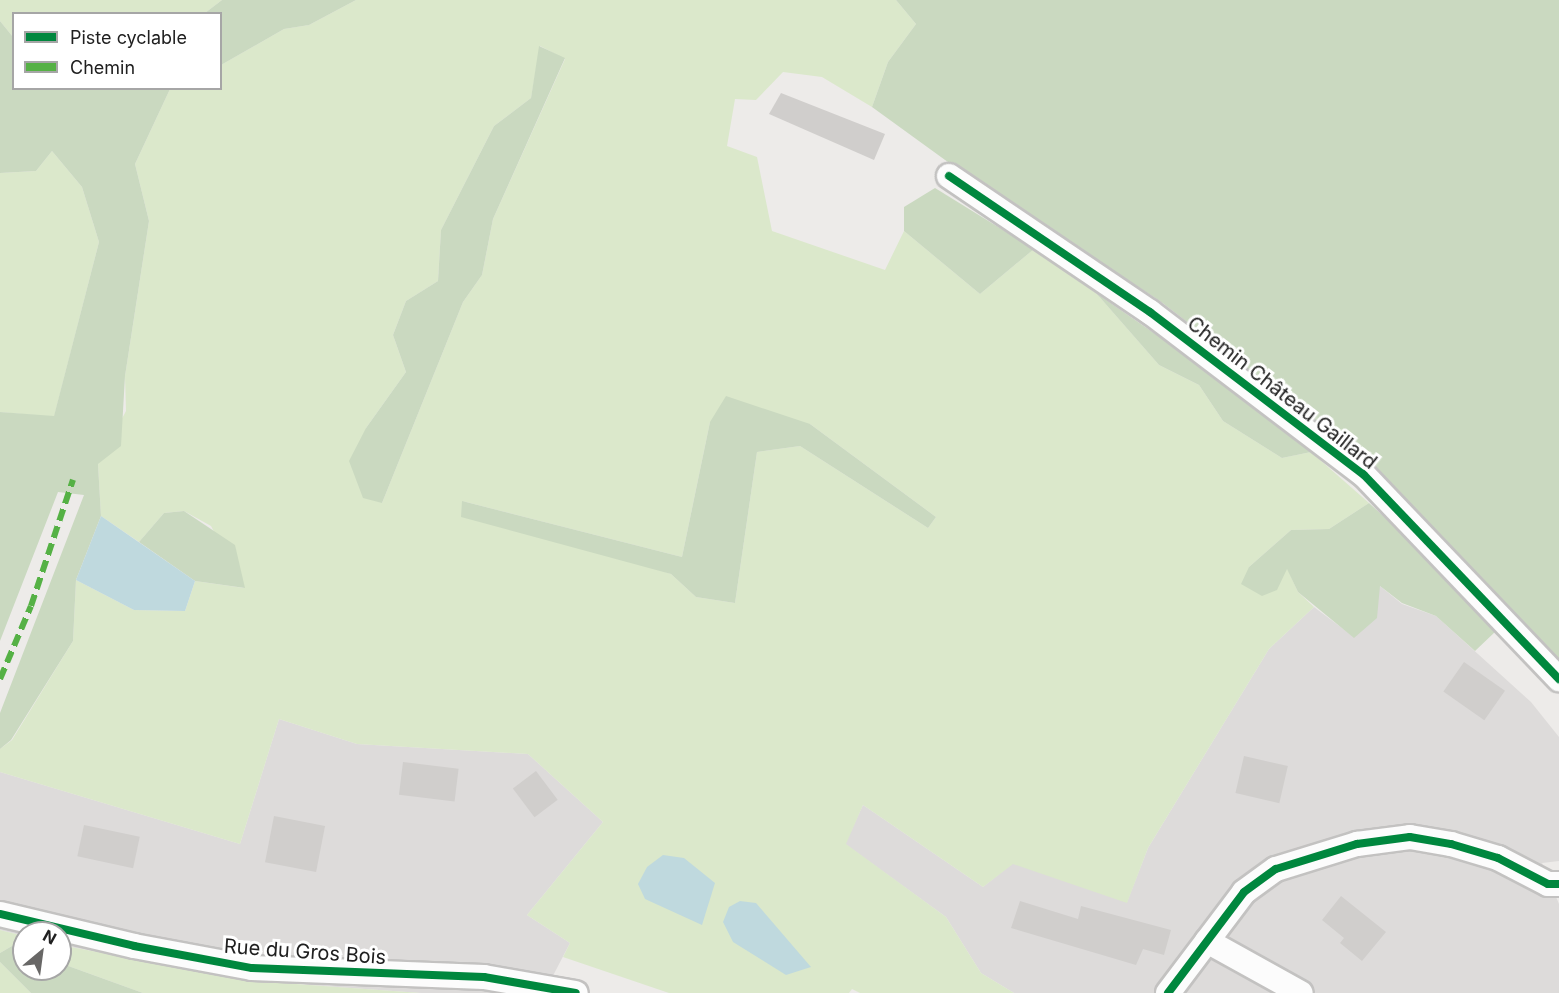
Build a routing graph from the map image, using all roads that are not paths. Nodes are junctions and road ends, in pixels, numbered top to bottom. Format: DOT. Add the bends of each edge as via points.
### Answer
graph roads {
  1 [pos="948,176"];
  2 [pos="1559,679"];
  3 [pos="1559,884"];
  4 [pos="0,914"];
  5 [pos="1207,941"];
  6 [pos="576,993"];
  7 [pos="1168,993"];
  8 [pos="1301,993"];
  1 -- 2 [label="street, Chemin Château Gaillard" via="1150,312 1363,474"];
  3 -- 5 [label="street" via="1548,884 1498,858 1451,844 1410,837 1357,844 1276,869 1245,892"];
  4 -- 6 [label="street, Rue du Gros Bois" via="252,968 484,977"];
  5 -- 7 [label="street"];
  5 -- 8 [label="street"];
}
